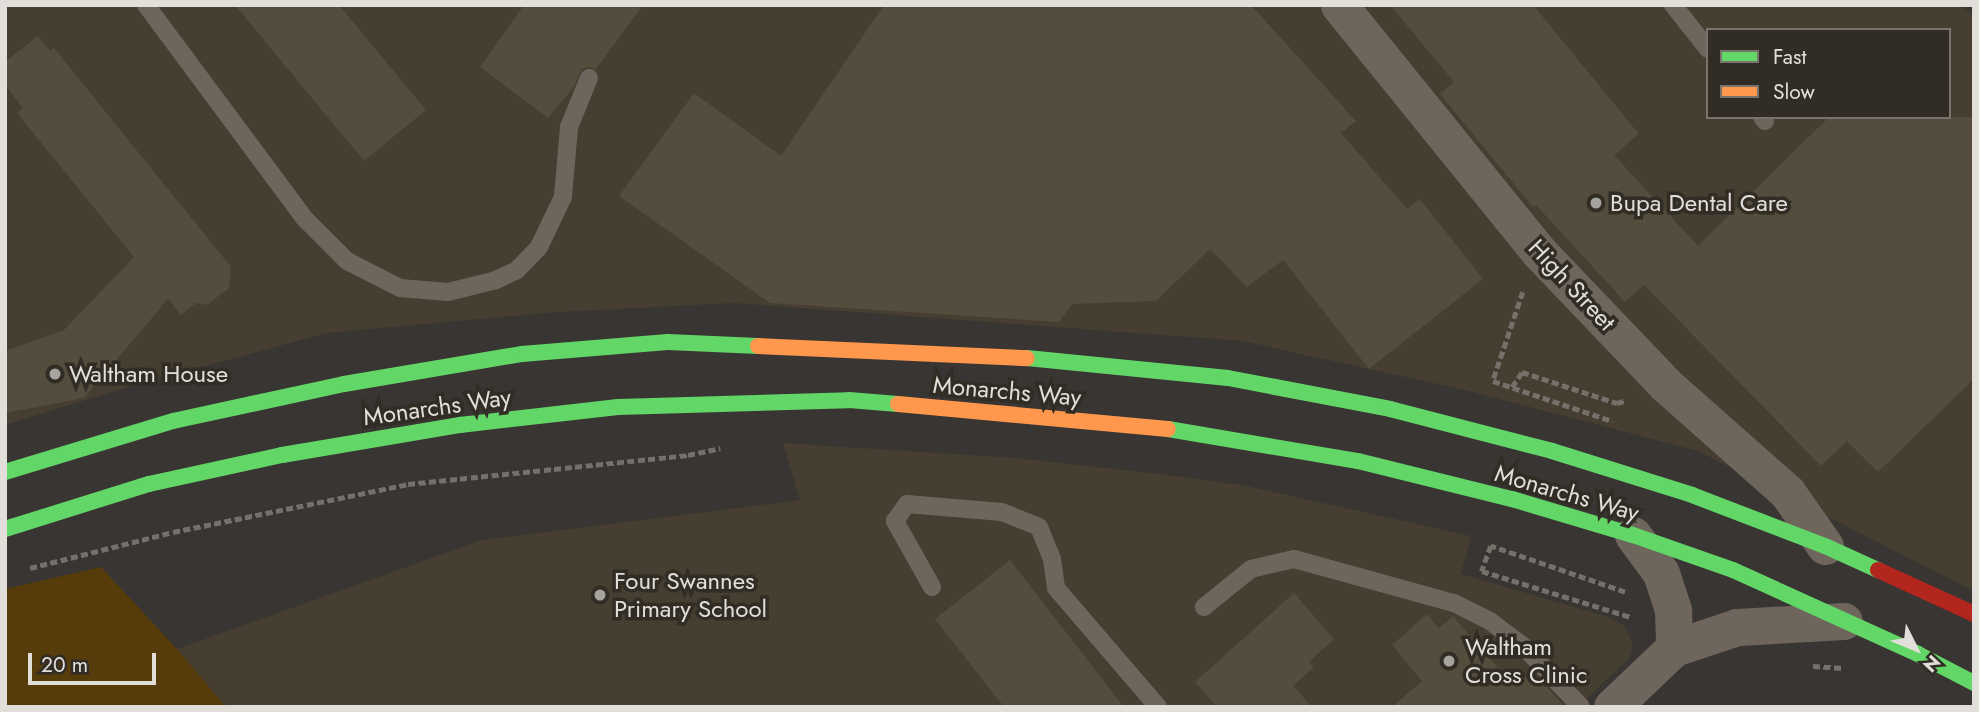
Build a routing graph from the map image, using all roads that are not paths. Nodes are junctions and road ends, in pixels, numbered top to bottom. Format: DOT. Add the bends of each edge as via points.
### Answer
graph roads {
  1 [pos="146,5"];
  2 [pos="1339,5"];
  3 [pos="1673,5"];
  4 [pos="1706,46"];
  5 [pos="589,78"];
  6 [pos="5,471"];
  7 [pos="5,529"];
  8 [pos="1633,535"];
  9 [pos="1825,546"];
  10 [pos="932,587"];
  11 [pos="1204,607"];
  12 [pos="1974,614"];
  13 [pos="1844,621"];
  14 [pos="1674,648"];
  15 [pos="1974,684"];
  16 [pos="1158,707"];
  17 [pos="1581,707"];
  18 [pos="1612,707"];
  1 -- 5 [label="lane" via="306,219 347,261 400,289 448,292 496,280 517,270 539,247 563,197 569,127"];
  2 -- 9 [label="street, High Street" via="1539,252 1667,385 1787,492"];
  3 -- 4 [label="lane"];
  6 -- 9 [label="main road, Monarchs Way" via="186,418 344,384 523,354 668,342 873,350 1108,365 1228,378 1390,409 1552,451 1679,491"];
  7 -- 8 [label="main road, Monarchs Way" via="149,484 282,455 460,425 618,407 849,400 1194,431 1358,461"];
  8 -- 13 [label="main road, Monarchs Way" via="1732,570"];
  8 -- 14 [label="street" via="1661,573 1673,611"];
  9 -- 12 [label="main road, Monarchs Way"];
  10 -- 16 [label="lane" via="895,521 907,504 1002,512 1039,527 1052,559 1056,587"];
  11 -- 17 [label="lane" via="1251,569 1294,559 1454,603 1490,621 1523,646"];
  13 -- 14 [label="street" via="1737,626"];
  13 -- 15 [label="main road, Monarchs Way"];
  14 -- 18 [label="street"];
}
